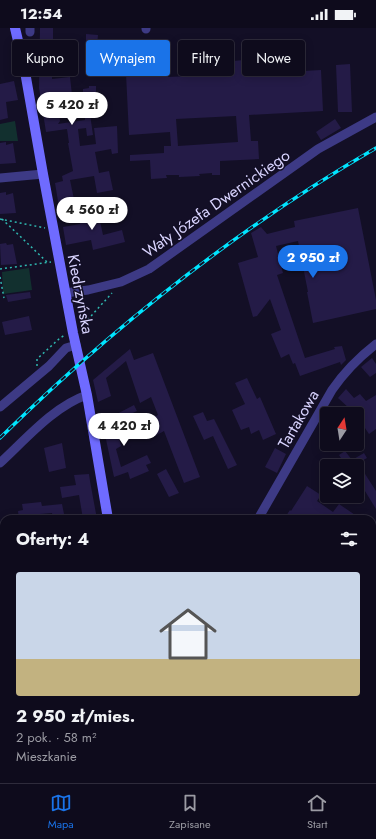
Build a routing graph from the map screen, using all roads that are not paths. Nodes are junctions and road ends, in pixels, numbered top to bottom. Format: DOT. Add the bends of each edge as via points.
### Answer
graph roads {
  1 [pos="15,28"];
  2 [pos="376,117"];
  3 [pos="43,174"];
  4 [pos="0,178"];
  5 [pos="65,293"];
  6 [pos="376,344"];
  7 [pos="76,345"];
  8 [pos="87,395"];
  9 [pos="0,407"];
  10 [pos="0,463"];
  11 [pos="107,515"];
  12 [pos="260,515"];
  1 -- 3 [label="street, Kiedrzyńska"];
  2 -- 5 [label="street, Wały Józefa Dwernickiego" via="318,149 149,269 122,282"];
  3 -- 4 [label="street"];
  3 -- 5 [label="street, Kiedrzyńska"];
  5 -- 7 [label="street, Kiedrzyńska"];
  6 -- 12 [label="street, Tartakowa" via="344,372"];
  7 -- 8 [label="street, Kiedrzyńska"];
  7 -- 9 [label="street" via="66,348"];
  8 -- 10 [label="street" via="63,406"];
  8 -- 11 [label="street, Kiedrzyńska"];
}
